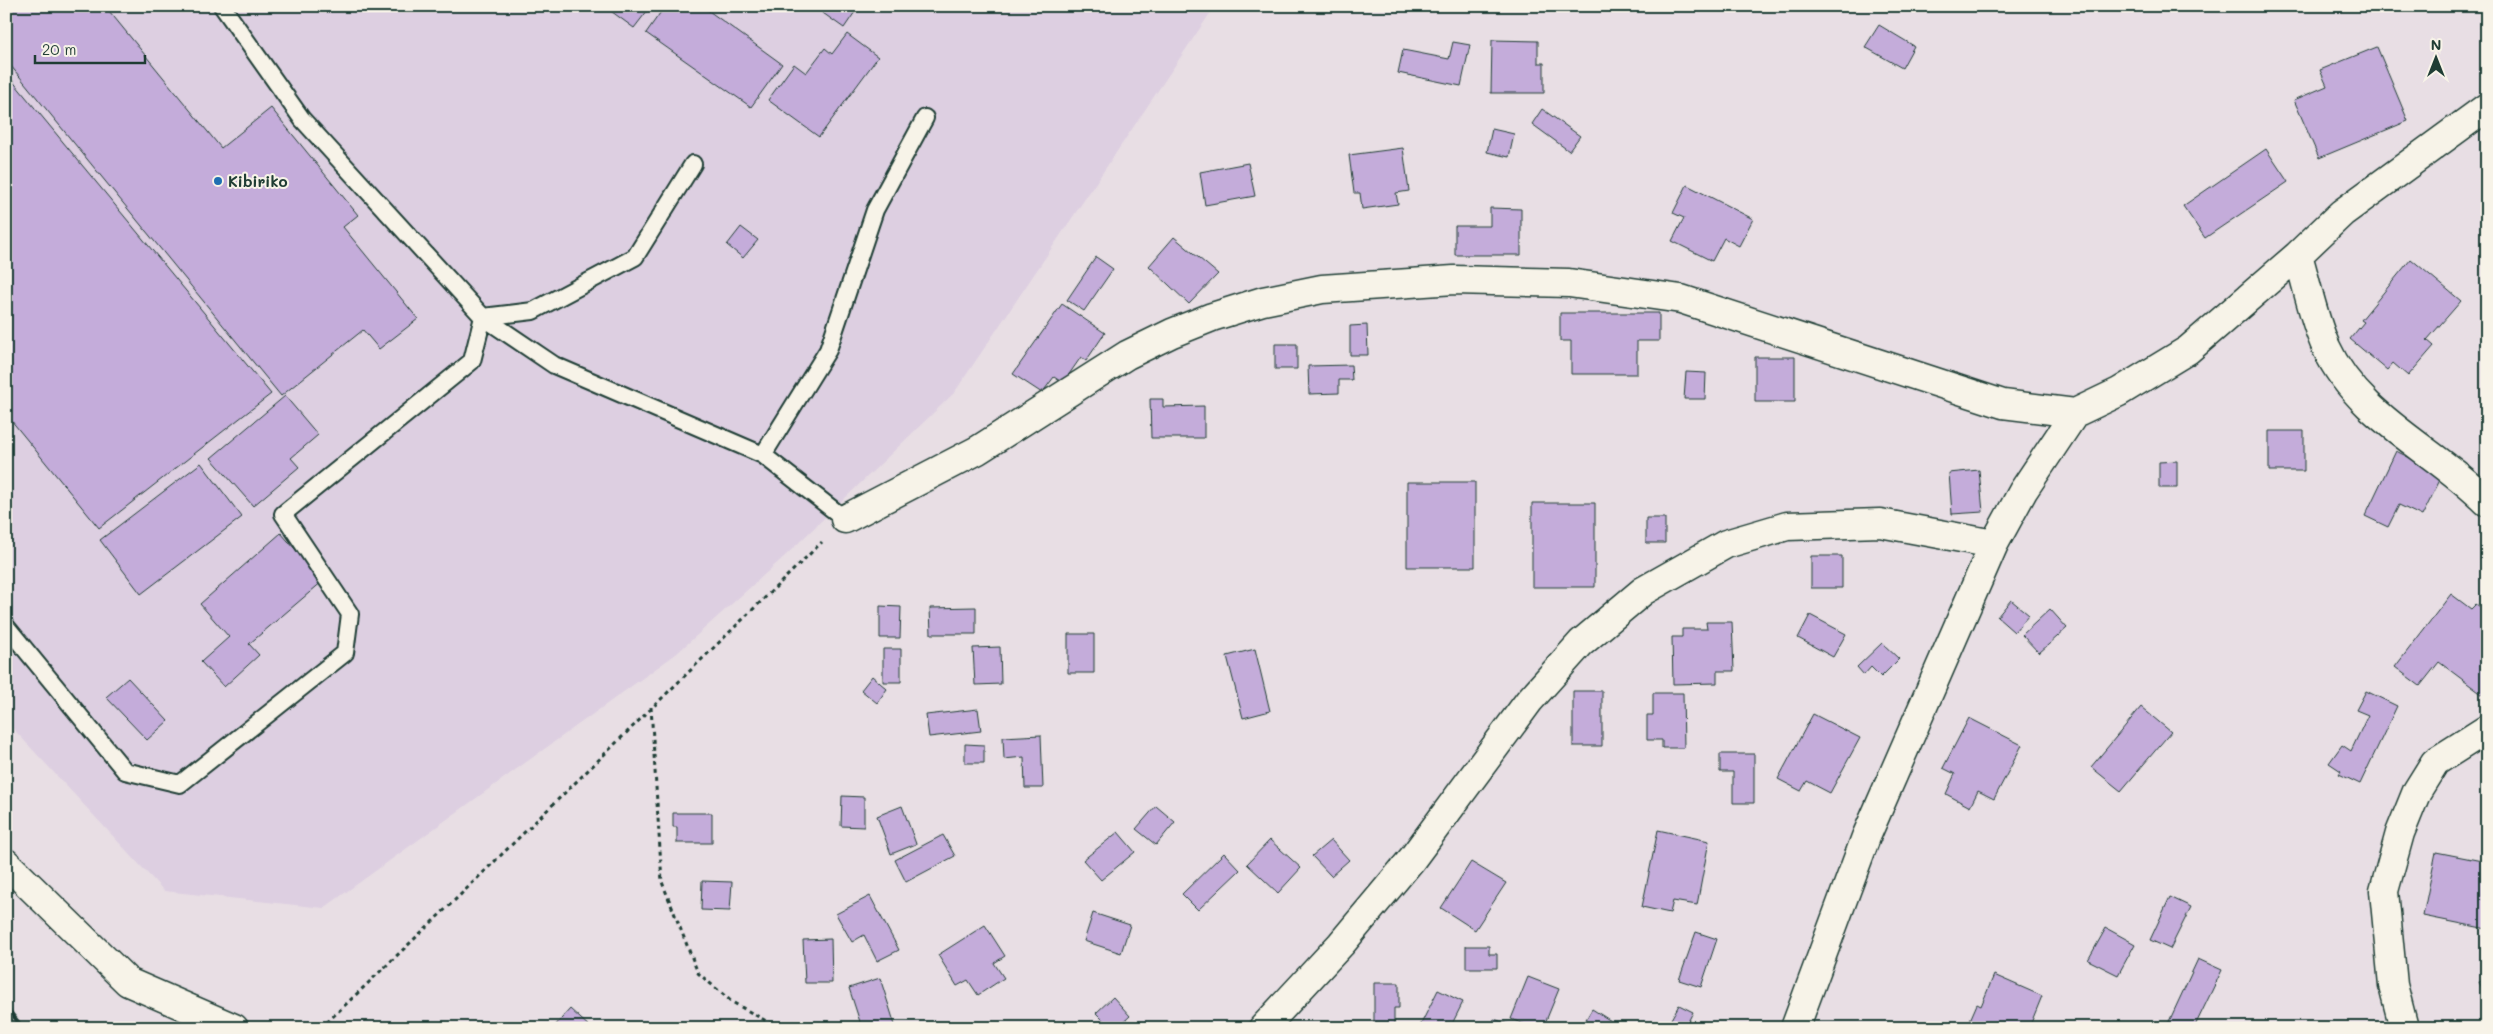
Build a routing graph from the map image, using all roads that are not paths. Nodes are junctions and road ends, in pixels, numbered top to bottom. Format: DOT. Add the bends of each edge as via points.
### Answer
graph roads {
  1 [pos="222,6"];
  2 [pos="2487,107"];
  3 [pos="925,118"];
  4 [pos="693,164"];
  5 [pos="2298,256"];
  6 [pos="483,317"];
  7 [pos="2075,413"];
  8 [pos="763,455"];
  9 [pos="2487,502"];
  10 [pos="846,519"];
  11 [pos="1994,544"];
  12 [pos="6,626"];
  13 [pos="2487,729"];
  14 [pos="6,863"];
  15 [pos="234,1028"];
  16 [pos="1263,1028"];
  17 [pos="1795,1028"];
  18 [pos="2404,1028"];
  1 -- 6 [label="lane" via="302,119"];
  2 -- 5 [label="street" via="2342,213"];
  3 -- 8 [label="lane" via="875,210 828,350"];
  4 -- 6 [label="lane" via="636,257 533,312"];
  5 -- 7 [label="street" via="2188,350 2119,392"];
  5 -- 9 [label="street" via="2326,347 2348,383 2391,426 2472,486"];
  6 -- 8 [label="lane" via="554,365"];
  6 -- 12 [label="lane" via="472,361 283,514 350,614 345,653 180,784 125,771"];
  7 -- 10 [label="street" via="2003,404 1681,299 1569,283 1454,280 1322,289 1263,301 1172,333 1120,360 978,450"];
  7 -- 11 [label="street" via="2023,491"];
  8 -- 10 [label="lane"];
  11 -- 16 [label="street" via="1880,524 1787,526 1726,544 1643,591 1581,644 1528,701 1412,859 1341,944"];
  11 -- 17 [label="street" via="1866,837"];
  13 -- 18 [label="street" via="2435,762 2417,791 2400,833 2384,891 2393,985"];
  14 -- 15 [label="street" via="128,982"];
}
